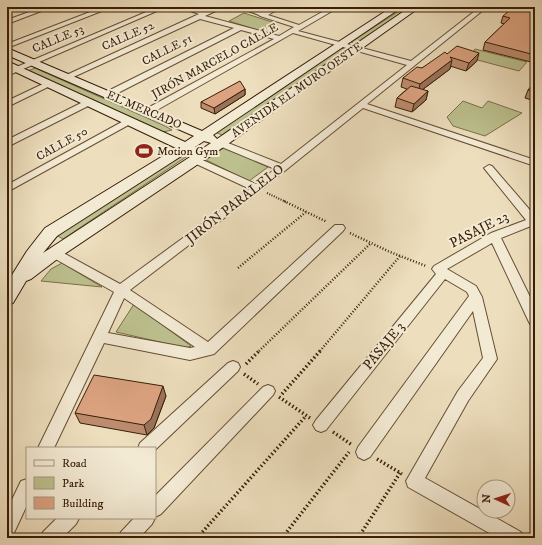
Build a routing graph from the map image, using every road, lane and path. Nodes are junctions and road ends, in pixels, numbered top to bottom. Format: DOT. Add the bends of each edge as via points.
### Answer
graph roads {
  1 [pos="49,7"];
  2 [pos="109,7"];
  3 [pos="163,7"];
  4 [pos="182,7"];
  5 [pos="221,7"];
  6 [pos="241,7"];
  7 [pos="279,7"];
  8 [pos="336,7"];
  9 [pos="398,7"];
  10 [pos="416,7"];
  11 [pos="484,7"];
  12 [pos="501,7"];
  13 [pos="534,14"];
  14 [pos="263,15"];
  15 [pos="202,16"];
  16 [pos="7,22"];
  17 [pos="300,27"];
  18 [pos="239,28"];
  19 [pos="292,31"];
  20 [pos="280,38"];
  21 [pos="340,45"];
  22 [pos="7,46"];
  23 [pos="358,48"];
  24 [pos="7,51"];
  25 [pos="33,63"];
  26 [pos="7,64"];
  27 [pos="412,64"];
  28 [pos="18,70"];
  29 [pos="7,74"];
  30 [pos="66,77"];
  31 [pos="50,84"];
  32 [pos="107,95"];
  33 [pos="89,102"];
  34 [pos="7,104"];
  35 [pos="362,105"];
  36 [pos="147,112"];
  37 [pos="129,121"];
  38 [pos="204,136"];
  39 [pos="220,143"];
  40 [pos="7,144"];
  41 [pos="186,147"];
  42 [pos="199,157"];
  43 [pos="535,162"];
  44 [pos="282,168"];
  45 [pos="489,168"];
  46 [pos="257,188"];
  47 [pos="7,189"];
  48 [pos="306,212"];
  49 [pos="534,222"];
  50 [pos="339,228"];
  51 [pos="495,236"];
  52 [pos="371,243"];
  53 [pos="54,253"];
  54 [pos="400,256"];
  55 [pos="238,268"];
  56 [pos="441,271"];
  57 [pos="19,280"];
  58 [pos="121,290"];
  59 [pos="476,297"];
  60 [pos="7,298"];
  61 [pos="535,320"];
  62 [pos="100,337"];
  63 [pos="209,350"];
  64 [pos="239,366"];
  65 [pos="273,394"];
  66 [pos="306,416"];
  67 [pos="321,424"];
  68 [pos="46,447"];
  69 [pos="147,447"];
  70 [pos="359,449"];
  71 [pos="400,473"];
  72 [pos="26,489"];
  73 [pos="156,507"];
  74 [pos="69,519"];
  75 [pos="145,519"];
  76 [pos="7,528"];
  77 [pos="49,538"];
  78 [pos="127,538"];
  79 [pos="197,538"];
  80 [pos="282,538"];
  81 [pos="358,538"];
  82 [pos="515,538"];
  1 -- 16 [label="street"];
  2 -- 22 [label="street"];
  3 -- 25 [label="street, CALLE 53"];
  4 -- 15 [label="street"];
  5 -- 15 [label="street, CALLE 52"];
  6 -- 14 [label="street"];
  7 -- 14 [label="street"];
  8 -- 17 [label="street, JIRÓN MARCELO CALLE"];
  9 -- 21 [label="main road, AVENIDA EL MURO OESTE"];
  10 -- 23 [label="main road, AVENIDA EL MURO OESTE"];
  11 -- 27 [label="street, JIRÓN PARALELO"];
  12 -- 13 [label="street"];
  14 -- 17 [label="street"];
  15 -- 18 [label="street"];
  15 -- 30 [label="street, CALLE 52"];
  17 -- 19 [label="street, JIRÓN MARCELO CALLE"];
  18 -- 20 [label="street"];
  18 -- 32 [label="street, CALLE 51"];
  19 -- 20 [label="street, JIRÓN MARCELO CALLE"];
  19 -- 21 [label="street"];
  20 -- 36 [label="street, JIRÓN MARCELO CALLE"];
  21 -- 23 [label="street"];
  21 -- 38 [label="main road, AVENIDA EL MURO OESTE"];
  23 -- 27 [label="street"];
  23 -- 39 [label="main road, AVENIDA EL MURO OESTE"];
  24 -- 25 [label="main road, EL MERCADO"];
  25 -- 28 [label="street, CALLE 53"];
  25 -- 30 [label="main road, EL MERCADO"];
  26 -- 28 [label="main road, EL MERCADO"];
  27 -- 35 [label="street, JIRÓN PARALELO"];
  28 -- 29 [label="street, CALLE 53"];
  28 -- 31 [label="main road, EL MERCADO"];
  30 -- 32 [label="main road, EL MERCADO"];
  31 -- 33 [label="main road, EL MERCADO"];
  31 -- 34 [label="street"];
  32 -- 36 [label="main road, EL MERCADO"];
  33 -- 37 [label="main road, EL MERCADO"];
  33 -- 40 [label="street"];
  35 -- 43 [label="street"];
  35 -- 44 [label="street, JIRÓN PARALELO"];
  36 -- 38 [label="main road, EL MERCADO"];
  37 -- 41 [label="main road, EL MERCADO"];
  37 -- 47 [label="street, CALLE 50"];
  38 -- 39 [label="main road, EL MERCADO"];
  38 -- 41 [label="main road, AVENIDA EL MURO OESTE"];
  39 -- 42 [label="main road, AVENIDA EL MURO OESTE"];
  39 -- 44 [label="street, EL MERCADO"];
  41 -- 42 [label="main road, EL MERCADO"];
  41 -- 57 [label="main road, AVENIDA EL MURO OESTE" via="52,232 39,246"];
  42 -- 46 [label="street"];
  42 -- 53 [label="main road, AVENIDA EL MURO OESTE"];
  44 -- 46 [label="street, JIRÓN PARALELO"];
  45 -- 49 [label="street"];
  46 -- 58 [label="street, JIRÓN PARALELO"];
  48 -- 55 [label="path"];
  49 -- 51 [label="street, PASAJE 23"];
  50 -- 63 [label="street"];
  51 -- 56 [label="street, PASAJE 23"];
  51 -- 61 [label="street"];
  52 -- 64 [label="path"];
  53 -- 57 [label="main road, AVENIDA EL MURO OESTE"];
  53 -- 58 [label="street"];
  54 -- 65 [label="path" via="315,357"];
  56 -- 59 [label="street" via="472,289"];
  56 -- 67 [label="street, PASAJE 3"];
  57 -- 60 [label="main road, AVENIDA EL MURO OESTE"];
  58 -- 62 [label="street, JIRÓN PARALELO"];
  58 -- 63 [label="street"];
  59 -- 70 [label="street"];
  59 -- 82 [label="street" via="490,359 463,396 414,481"];
  62 -- 63 [label="street" via="190,354"];
  62 -- 68 [label="street, JIRÓN PARALELO"];
  64 -- 69 [label="street"];
  65 -- 73 [label="street"];
  66 -- 79 [label="path"];
  70 -- 80 [label="path"];
  71 -- 81 [label="path"];
  72 -- 76 [label="street"];
  74 -- 77 [label="street"];
  75 -- 78 [label="street"];
}
